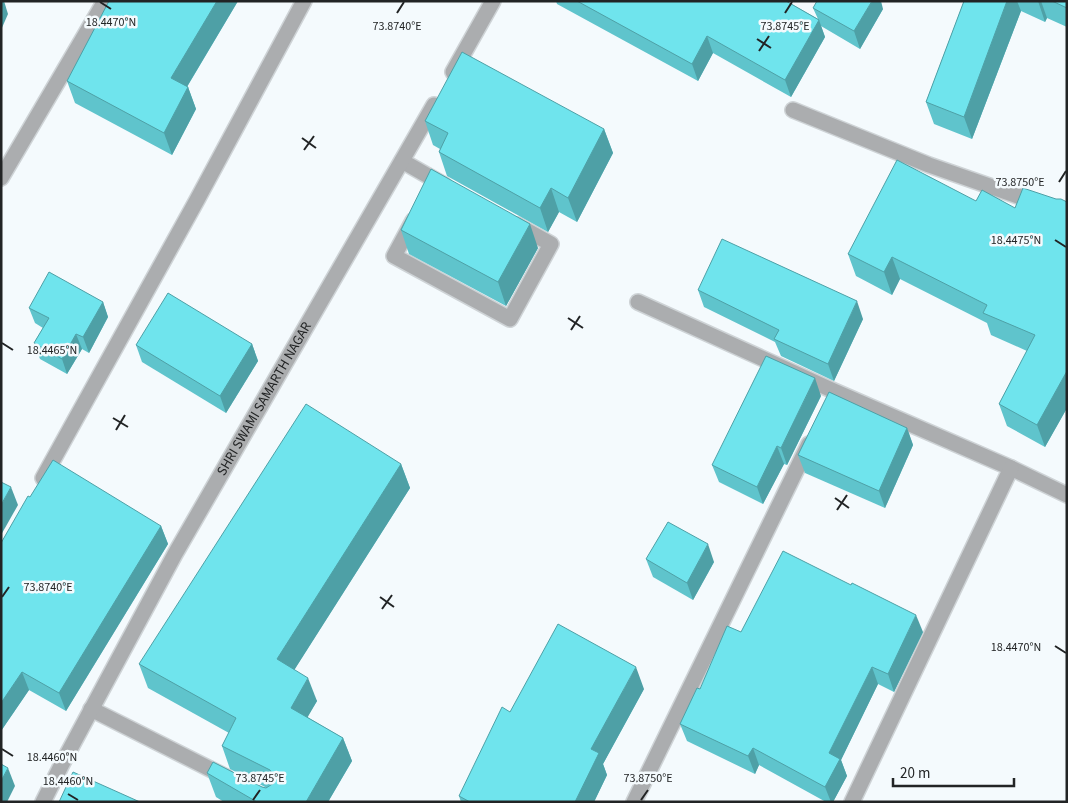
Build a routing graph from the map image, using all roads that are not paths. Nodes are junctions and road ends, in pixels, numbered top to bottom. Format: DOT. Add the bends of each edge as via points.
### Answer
graph roads {
  1 [pos="106,1"];
  2 [pos="304,1"];
  3 [pos="493,1"];
  4 [pos="793,110"];
  5 [pos="402,161"];
  6 [pos="1,178"];
  7 [pos="436,180"];
  8 [pos="461,194"];
  9 [pos="1067,213"];
  10 [pos="502,216"];
  11 [pos="638,302"];
  12 [pos="817,427"];
  13 [pos="1011,468"];
  14 [pos="34,494"];
  15 [pos="1067,495"];
  16 [pos="91,709"];
  17 [pos="239,784"];
  18 [pos="43,802"];
  19 [pos="634,802"];
  20 [pos="852,802"];
  1 -- 6 [label="street"];
  2 -- 14 [label="street"];
  3 -- 5 [label="street, SHRI SWAMI SAMARTH NAGAR"];
  4 -- 9 [label="street" via="929,165"];
  5 -- 7 [label="street"];
  5 -- 16 [label="street, SHRI SWAMI SAMARTH NAGAR" via="175,554"];
  7 -- 8 [label="street"];
  7 -- 10 [label="street" via="394,256 510,319 551,244"];
  11 -- 13 [label="street" via="832,396"];
  12 -- 19 [label="street"];
  13 -- 15 [label="street"];
  13 -- 20 [label="street"];
  16 -- 17 [label="street"];
  16 -- 18 [label="street, SHRI SWAMI SAMARTH NAGAR"];
}
